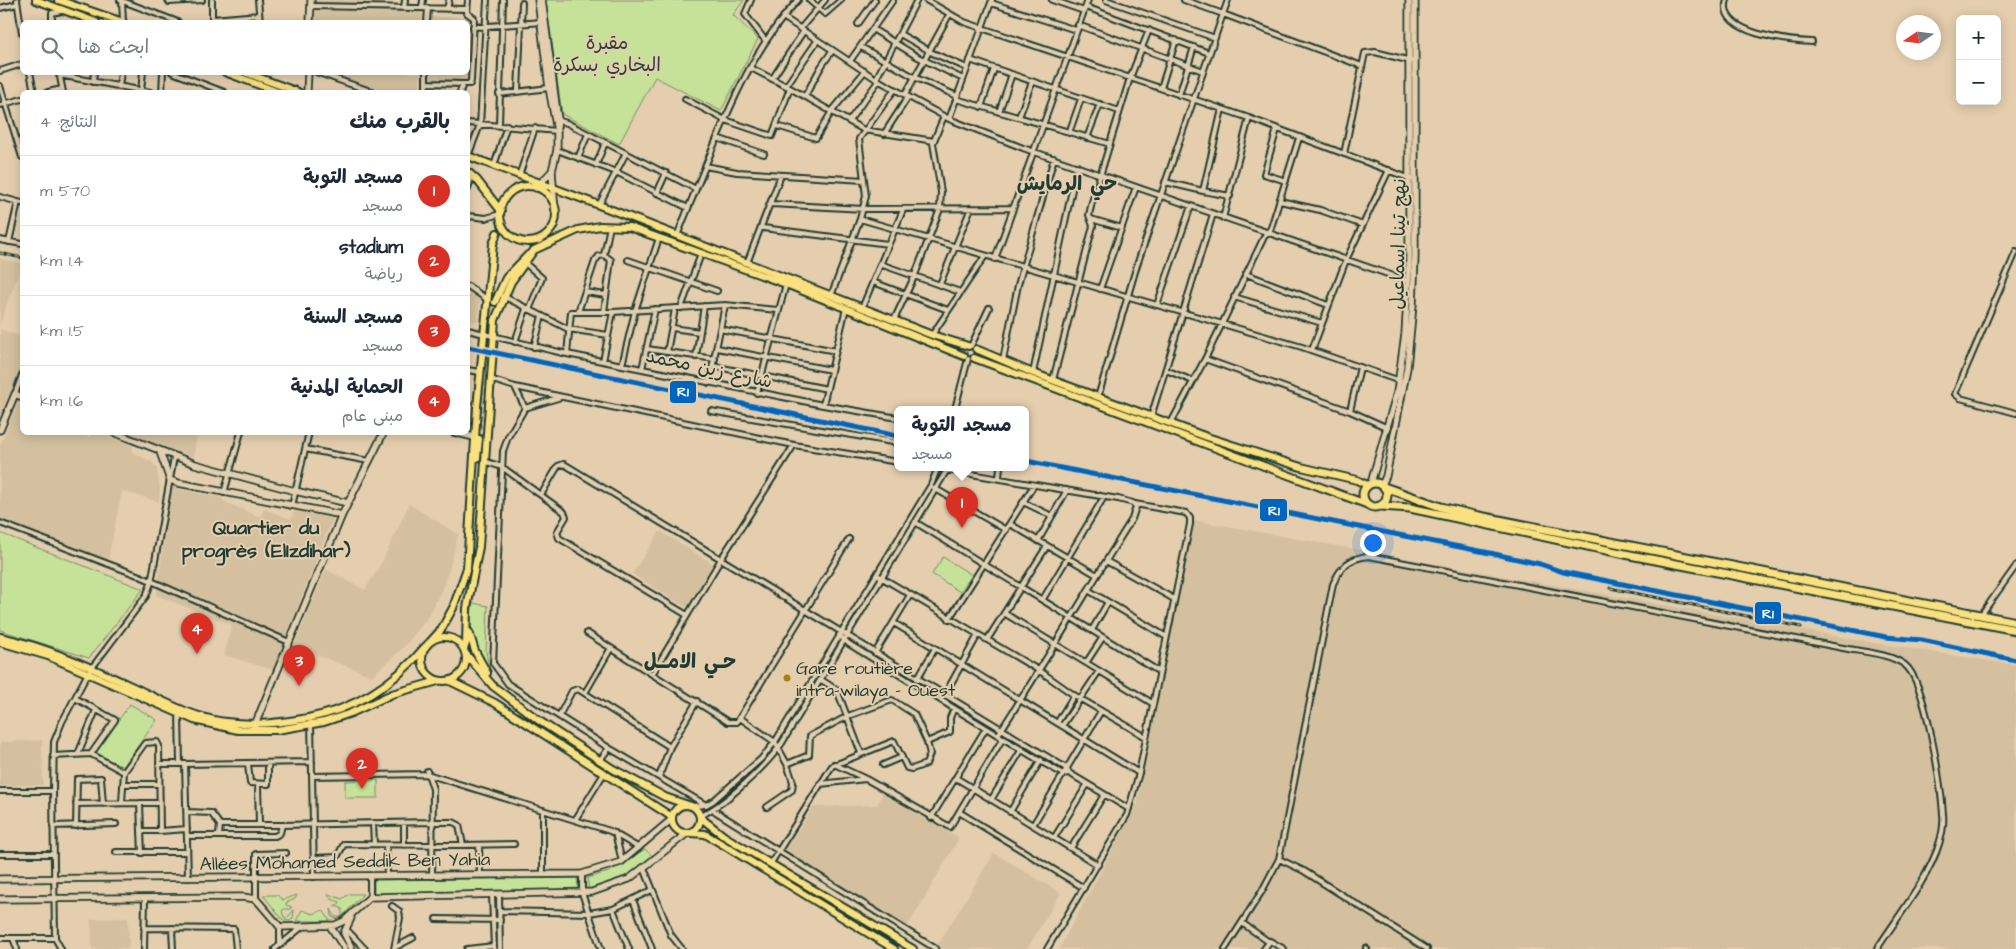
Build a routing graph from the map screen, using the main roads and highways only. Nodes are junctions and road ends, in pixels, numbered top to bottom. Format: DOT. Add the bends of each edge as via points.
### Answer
graph roads {
  1 [pos="36,0"];
  2 [pos="58,0"];
  3 [pos="72,6"];
  4 [pos="93,20"];
  5 [pos="117,20"];
  6 [pos="233,75"];
  7 [pos="252,75"];
  8 [pos="273,90"];
  9 [pos="293,90"];
  10 [pos="470,157"];
  11 [pos="470,173"];
  12 [pos="538,187"];
  13 [pos="501,215"];
  14 [pos="562,235"];
  15 [pos="542,238"];
  16 [pos="534,250"];
  17 [pos="491,301"];
  18 [pos="972,347"];
  19 [pos="969,358"];
  20 [pos="478,439"];
  21 [pos="1369,484"];
  22 [pos="1383,486"];
  23 [pos="1366,504"];
  24 [pos="1381,506"];
  25 [pos="476,562"];
  26 [pos="466,620"];
  27 [pos="2016,622"];
  28 [pos="2016,630"];
  29 [pos="0,637"];
  30 [pos="0,642"];
  31 [pos="430,642"];
  32 [pos="425,648"];
  33 [pos="464,651"];
  34 [pos="89,670"];
  35 [pos="438,681"];
  36 [pos="450,681"];
  37 [pos="508,699"];
  38 [pos="311,721"];
  39 [pos="690,805"];
  40 [pos="700,817"];
  41 [pos="672,818"];
  42 [pos="688,833"];
  43 [pos="894,949"];
  44 [pos="913,949"];
  1 -- 3 [label="main road"];
  2 -- 3 [label="main road"];
  3 -- 4 [label="main road"];
  3 -- 5 [label="main road"];
  6 -- 8 [label="main road"];
  7 -- 9 [label="main road"];
  10 -- 12 [label="main road"];
  11 -- 13 [label="main road"];
  12 -- 13 [label="main road" via="519,188 512,192 506,197"];
  12 -- 15 [label="main road" via="552,200 556,211 553,226"];
  12 -- 18 [label="main road" via="553,187 932,335"];
  13 -- 15 [label="main road" via="504,228 516,239 524,242"];
  13 -- 17 [label="main road" via="493,244"];
  14 -- 15 [label="main road"];
  14 -- 16 [label="main road"];
  14 -- 19 [label="main road" via="600,226 629,227 786,284"];
  15 -- 16 [label="main road"];
  16 -- 17 [label="main road" via="506,278"];
  16 -- 25 [label="main road" via="504,296 495,320"];
  17 -- 20 [label="main road" via="480,372"];
  18 -- 19 [label="main road" via="965,349"];
  18 -- 19 [label="main road" via="977,355"];
  18 -- 21 [label="main road" via="1033,373 1254,453"];
  19 -- 23 [label="main road"];
  20 -- 25 [label="main road"];
  20 -- 31 [label="main road" via="467,568 453,608"];
  21 -- 22 [label="highway"];
  21 -- 23 [label="highway" via="1362,496"];
  22 -- 24 [label="highway" via="1387,497"];
  22 -- 27 [label="highway" via="1474,515"];
  23 -- 24 [label="highway"];
  24 -- 28 [label="highway" via="1410,508 1630,555"];
  25 -- 26 [label="main road"];
  26 -- 33 [label="main road"];
  26 -- 37 [label="main road" via="481,662"];
  29 -- 34 [label="main road" via="56,653"];
  30 -- 34 [label="main road"];
  31 -- 32 [label="main road"];
  31 -- 33 [label="main road" via="445,637 452,639"];
  32 -- 35 [label="main road" via="423,667"];
  32 -- 38 [label="main road" via="407,669 378,692"];
  33 -- 36 [label="main road" via="465,667"];
  33 -- 37 [label="main road"];
  34 -- 38 [label="main road" via="179,711 212,722 254,728"];
  35 -- 36 [label="main road"];
  35 -- 38 [label="main road" via="415,686 352,713"];
  36 -- 41 [label="main road" via="495,703"];
  37 -- 39 [label="main road" via="600,761 665,797"];
  39 -- 40 [label="main road"];
  39 -- 41 [label="main road" via="679,806"];
  40 -- 42 [label="main road" via="698,827"];
  40 -- 44 [label="main road" via="724,836"];
  41 -- 42 [label="main road" via="677,830"];
  42 -- 43 [label="main road" via="705,834"];
}
